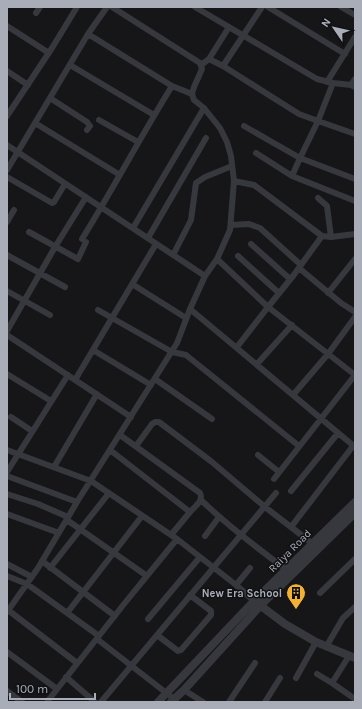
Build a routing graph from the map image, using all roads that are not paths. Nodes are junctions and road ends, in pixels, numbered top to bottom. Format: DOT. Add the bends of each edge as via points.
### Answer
graph roads {
  1 [pos="40,7"];
  2 [pos="77,7"];
  3 [pos="107,7"];
  4 [pos="112,7"];
  5 [pos="195,7"];
  6 [pos="262,7"];
  7 [pos="268,7"];
  8 [pos="341,7"];
  9 [pos="36,13"];
  10 [pos="355,15"];
  11 [pos="7,26"];
  12 [pos="229,26"];
  13 [pos="88,34"];
  14 [pos="244,35"];
  15 [pos="355,37"];
  16 [pos="49,53"];
  17 [pos="345,54"];
  18 [pos="209,59"];
  19 [pos="70,65"];
  20 [pos="201,65"];
  21 [pos="223,66"];
  22 [pos="7,71"];
  23 [pos="355,79"];
  24 [pos="330,83"];
  25 [pos="28,85"];
  26 [pos="172,86"];
  27 [pos="353,86"];
  28 [pos="192,94"];
  29 [pos="50,98"];
  30 [pos="204,108"];
  31 [pos="8,114"];
  32 [pos="154,115"];
  33 [pos="99,120"];
  34 [pos="318,121"];
  35 [pos="35,123"];
  36 [pos="244,126"];
  37 [pos="88,130"];
  38 [pos="355,134"];
  39 [pos="206,138"];
  40 [pos="138,142"];
  41 [pos="7,145"];
  42 [pos="18,152"];
  43 [pos="256,153"];
  44 [pos="300,158"];
  45 [pos="232,166"];
  46 [pos="7,170"];
  47 [pos="120,175"];
  48 [pos="292,176"];
  49 [pos="7,177"];
  50 [pos="355,179"];
  51 [pos="234,181"];
  52 [pos="65,184"];
  53 [pos="86,197"];
  54 [pos="318,198"];
  55 [pos="355,202"];
  56 [pos="102,207"];
  57 [pos="14,210"];
  58 [pos="7,222"];
  59 [pos="231,225"];
  60 [pos="133,228"];
  61 [pos="29,232"];
  62 [pos="355,234"];
  63 [pos="322,236"];
  64 [pos="331,237"];
  65 [pos="148,238"];
  66 [pos="156,244"];
  67 [pos="251,244"];
  68 [pos="55,247"];
  69 [pos="7,255"];
  70 [pos="173,255"];
  71 [pos="238,256"];
  72 [pos="217,259"];
  73 [pos="355,259"];
  74 [pos="300,267"];
  75 [pos="40,274"];
  76 [pos="205,276"];
  77 [pos="290,279"];
  78 [pos="132,284"];
  79 [pos="65,287"];
  80 [pos="7,291"];
  81 [pos="279,293"];
  82 [pos="328,293"];
  83 [pos="24,301"];
  84 [pos="268,307"];
  85 [pos="190,309"];
  86 [pos="98,310"];
  87 [pos="355,312"];
  88 [pos="50,315"];
  89 [pos="355,317"];
  90 [pos="112,318"];
  91 [pos="186,318"];
  92 [pos="292,325"];
  93 [pos="7,331"];
  94 [pos="7,335"];
  95 [pos="237,347"];
  96 [pos="93,350"];
  97 [pos="172,352"];
  98 [pos="328,354"];
  99 [pos="257,364"];
  100 [pos="7,374"];
  101 [pos="68,375"];
  102 [pos="155,378"];
  103 [pos="75,380"];
  104 [pos="151,385"];
  105 [pos="97,394"];
  106 [pos="293,395"];
  107 [pos="51,401"];
  108 [pos="11,417"];
  109 [pos="131,417"];
  110 [pos="321,419"];
  111 [pos="212,420"];
  112 [pos="32,431"];
  113 [pos="338,433"];
  114 [pos="120,435"];
  115 [pos="136,446"];
  116 [pos="299,446"];
  117 [pos="354,447"];
  118 [pos="7,450"];
  119 [pos="110,450"];
  120 [pos="18,454"];
  121 [pos="258,455"];
  122 [pos="54,467"];
  123 [pos="7,472"];
  124 [pos="279,472"];
  125 [pos="7,476"];
  126 [pos="274,479"];
  127 [pos="91,481"];
  128 [pos="290,491"];
  129 [pos="109,493"];
  130 [pos="276,493"];
  131 [pos="7,494"];
  132 [pos="201,500"];
  133 [pos="77,502"];
  134 [pos="355,502"];
  135 [pos="265,507"];
  136 [pos="190,512"];
  137 [pos="7,514"];
  138 [pos="355,514"];
  139 [pos="142,516"];
  140 [pos="219,517"];
  141 [pos="68,519"];
  142 [pos="292,527"];
  143 [pos="81,529"];
  144 [pos="59,533"];
  145 [pos="171,535"];
  146 [pos="240,535"];
  147 [pos="205,536"];
  148 [pos="177,539"];
  149 [pos="313,544"];
  150 [pos="113,552"];
  151 [pos="200,557"];
  152 [pos="355,559"];
  153 [pos="42,561"];
  154 [pos="7,564"];
  155 [pos="213,567"];
  156 [pos="50,568"];
  157 [pos="250,568"];
  158 [pos="286,570"];
  159 [pos="7,576"];
  160 [pos="147,576"];
  161 [pos="32,577"];
  162 [pos="27,584"];
  163 [pos="236,585"];
  164 [pos="82,593"];
  165 [pos="320,593"];
  166 [pos="190,595"];
  167 [pos="257,604"];
  168 [pos="355,607"];
  169 [pos="8,608"];
  170 [pos="67,613"];
  171 [pos="114,616"];
  172 [pos="148,619"];
  173 [pos="157,635"];
  174 [pos="98,637"];
  175 [pos="316,642"];
  176 [pos="326,647"];
  177 [pos="7,652"];
  178 [pos="352,657"];
  179 [pos="77,663"];
  180 [pos="255,663"];
  181 [pos="132,666"];
  182 [pos="317,674"];
  183 [pos="66,678"];
  184 [pos="280,678"];
  185 [pos="296,678"];
  186 [pos="332,683"];
  187 [pos="57,689"];
  188 [pos="184,690"];
  189 [pos="7,691"];
  190 [pos="171,698"];
  191 [pos="355,699"];
  192 [pos="22,702"];
  193 [pos="47,702"];
  194 [pos="94,702"];
  195 [pos="101,702"];
  196 [pos="158,702"];
  197 [pos="203,702"];
  198 [pos="229,702"];
  199 [pos="265,702"];
  1 -- 9 [label="street"];
  2 -- 16 [label="street"];
  3 -- 13 [label="street"];
  4 -- 20 [label="street"];
  5 -- 12 [label="street"];
  6 -- 14 [label="street"];
  7 -- 17 [label="street"];
  8 -- 10 [label="street"];
  11 -- 16 [label="street"];
  12 -- 14 [label="street"];
  12 -- 18 [label="street"];
  13 -- 19 [label="street"];
  13 -- 26 [label="street"];
  14 -- 21 [label="street"];
  14 -- 24 [label="street" via="317,79"];
  15 -- 17 [label="street"];
  16 -- 25 [label="street"];
  17 -- 24 [label="street"];
  18 -- 20 [label="street"];
  18 -- 21 [label="street"];
  19 -- 29 [label="street"];
  19 -- 32 [label="street"];
  20 -- 28 [label="street" via="202,69"];
  21 -- 34 [label="street" via="299,114"];
  22 -- 25 [label="street"];
  23 -- 27 [label="street"];
  24 -- 27 [label="street"];
  24 -- 34 [label="street"];
  25 -- 31 [label="street"];
  26 -- 28 [label="street"];
  26 -- 32 [label="street"];
  28 -- 30 [label="street" via="194,100"];
  29 -- 35 [label="street"];
  29 -- 37 [label="street" via="86,122 90,126"];
  30 -- 45 [label="street" via="220,128 227,142"];
  30 -- 60 [label="street"];
  32 -- 40 [label="street"];
  33 -- 40 [label="street"];
  34 -- 38 [label="street"];
  34 -- 44 [label="street"];
  35 -- 42 [label="street"];
  35 -- 47 [label="street"];
  36 -- 44 [label="street"];
  39 -- 65 [label="street"];
  40 -- 47 [label="street"];
  41 -- 42 [label="street"];
  42 -- 46 [label="street"];
  42 -- 52 [label="street"];
  43 -- 48 [label="street"];
  44 -- 48 [label="street"];
  44 -- 50 [label="street"];
  45 -- 51 [label="street"];
  45 -- 70 [label="street" via="196,183 191,220"];
  47 -- 56 [label="street"];
  48 -- 55 [label="street"];
  49 -- 52 [label="street" via="52,203"];
  51 -- 59 [label="street"];
  51 -- 63 [label="street" via="254,185"];
  52 -- 53 [label="street"];
  53 -- 56 [label="street"];
  53 -- 68 [label="street"];
  54 -- 64 [label="street" via="327,206"];
  56 -- 60 [label="street"];
  56 -- 68 [label="street" via="84,241 78,259"];
  57 -- 58 [label="street"];
  59 -- 72 [label="street"];
  59 -- 74 [label="street" via="249,224 260,228"];
  60 -- 65 [label="street"];
  61 -- 68 [label="street"];
  62 -- 64 [label="street"];
  63 -- 64 [label="street"];
  63 -- 74 [label="street"];
  65 -- 66 [label="street"];
  66 -- 70 [label="street"];
  66 -- 78 [label="street"];
  67 -- 77 [label="street"];
  68 -- 75 [label="street"];
  69 -- 75 [label="street"];
  70 -- 76 [label="street"];
  71 -- 81 [label="street"];
  72 -- 76 [label="street"];
  72 -- 84 [label="street"];
  73 -- 82 [label="street"];
  74 -- 77 [label="street"];
  74 -- 82 [label="street"];
  75 -- 79 [label="street"];
  75 -- 83 [label="street"];
  76 -- 85 [label="street"];
  77 -- 81 [label="street"];
  78 -- 90 [label="street"];
  78 -- 91 [label="street"];
  80 -- 83 [label="street"];
  81 -- 84 [label="street"];
  82 -- 87 [label="street"];
  83 -- 88 [label="street"];
  83 -- 93 [label="street"];
  84 -- 92 [label="street"];
  84 -- 95 [label="street"];
  85 -- 91 [label="street"];
  85 -- 95 [label="street"];
  86 -- 90 [label="street"];
  89 -- 98 [label="street"];
  90 -- 96 [label="street"];
  90 -- 97 [label="street"];
  91 -- 97 [label="street"];
  92 -- 98 [label="street"];
  92 -- 99 [label="street"];
  94 -- 101 [label="street"];
  95 -- 99 [label="street"];
  96 -- 103 [label="street"];
  96 -- 104 [label="street"];
  97 -- 102 [label="street"];
  97 -- 116 [label="street" via="186,355"];
  98 -- 106 [label="street"];
  98 -- 110 [label="street" via="355,375"];
  99 -- 106 [label="street"];
  100 -- 107 [label="street"];
  101 -- 103 [label="street"];
  101 -- 107 [label="street"];
  102 -- 104 [label="street"];
  102 -- 111 [label="street"];
  103 -- 105 [label="street"];
  104 -- 109 [label="street"];
  105 -- 109 [label="street"];
  105 -- 122 [label="street"];
  106 -- 110 [label="street"];
  107 -- 112 [label="street"];
  108 -- 112 [label="street"];
  109 -- 114 [label="street"];
  110 -- 113 [label="street"];
  110 -- 116 [label="street"];
  112 -- 120 [label="street"];
  113 -- 117 [label="street"];
  113 -- 128 [label="street"];
  114 -- 115 [label="street"];
  114 -- 119 [label="street"];
  115 -- 132 [label="street" via="200,493"];
  115 -- 135 [label="street" via="152,424 159,422"];
  116 -- 124 [label="street"];
  117 -- 142 [label="street"];
  118 -- 120 [label="street"];
  119 -- 127 [label="street"];
  119 -- 136 [label="street"];
  120 -- 122 [label="street"];
  120 -- 123 [label="street"];
  121 -- 124 [label="street"];
  122 -- 127 [label="street"];
  124 -- 126 [label="street"];
  125 -- 133 [label="street"];
  127 -- 129 [label="street"];
  127 -- 133 [label="street"];
  129 -- 139 [label="street"];
  129 -- 143 [label="street"];
  130 -- 135 [label="street"];
  131 -- 141 [label="street" via="38,504"];
  132 -- 136 [label="street"];
  132 -- 140 [label="street"];
  133 -- 141 [label="street"];
  134 -- 149 [label="street, Raiya Road"];
  135 -- 142 [label="street"];
  135 -- 146 [label="street"];
  136 -- 145 [label="street"];
  137 -- 144 [label="street"];
  138 -- 167 [label="street, Raiya Road"];
  139 -- 145 [label="street"];
  139 -- 150 [label="street"];
  140 -- 146 [label="street"];
  140 -- 147 [label="street"];
  141 -- 143 [label="street"];
  141 -- 144 [label="street"];
  142 -- 149 [label="street"];
  143 -- 150 [label="street"];
  143 -- 156 [label="street"];
  144 -- 153 [label="street"];
  145 -- 148 [label="street"];
  146 -- 155 [label="street"];
  146 -- 158 [label="street"];
  148 -- 151 [label="street"];
  148 -- 160 [label="street"];
  149 -- 158 [label="street, Raiya Road"];
  150 -- 160 [label="street"];
  150 -- 164 [label="street"];
  151 -- 155 [label="street"];
  151 -- 172 [label="street"];
  152 -- 165 [label="street"];
  153 -- 156 [label="street"];
  153 -- 161 [label="street"];
  154 -- 161 [label="street"];
  155 -- 163 [label="street"];
  155 -- 166 [label="street"];
  156 -- 164 [label="street"];
  157 -- 163 [label="street"];
  158 -- 167 [label="street, Raiya Road"];
  159 -- 162 [label="street"];
  160 -- 171 [label="street"];
  161 -- 162 [label="street"];
  162 -- 169 [label="street"];
  162 -- 170 [label="street"];
  163 -- 167 [label="street"];
  164 -- 170 [label="street"];
  164 -- 171 [label="street"];
  166 -- 173 [label="street"];
  166 -- 173 [label="street" via="211,611 211,615 178,652"];
  167 -- 175 [label="street"];
  167 -- 188 [label="street, Raiya Road"];
  167 -- 190 [label="street, Raiya Road"];
  168 -- 176 [label="street" via="343,618"];
  169 -- 179 [label="street"];
  170 -- 174 [label="street"];
  171 -- 174 [label="street"];
  173 -- 181 [label="street"];
  174 -- 179 [label="street"];
  174 -- 181 [label="street"];
  175 -- 176 [label="street"];
  175 -- 185 [label="street"];
  176 -- 178 [label="street"];
  177 -- 187 [label="street"];
  178 -- 186 [label="street"];
  179 -- 183 [label="street"];
  180 -- 198 [label="street"];
  181 -- 190 [label="street"];
  181 -- 195 [label="street"];
  182 -- 186 [label="street"];
  183 -- 187 [label="street"];
  183 -- 194 [label="street"];
  184 -- 199 [label="street"];
  186 -- 191 [label="street"];
  187 -- 193 [label="street"];
  188 -- 190 [label="street, Raiya Road"];
  188 -- 197 [label="street"];
  189 -- 192 [label="street"];
  190 -- 196 [label="street, Raiya Road"];
}
